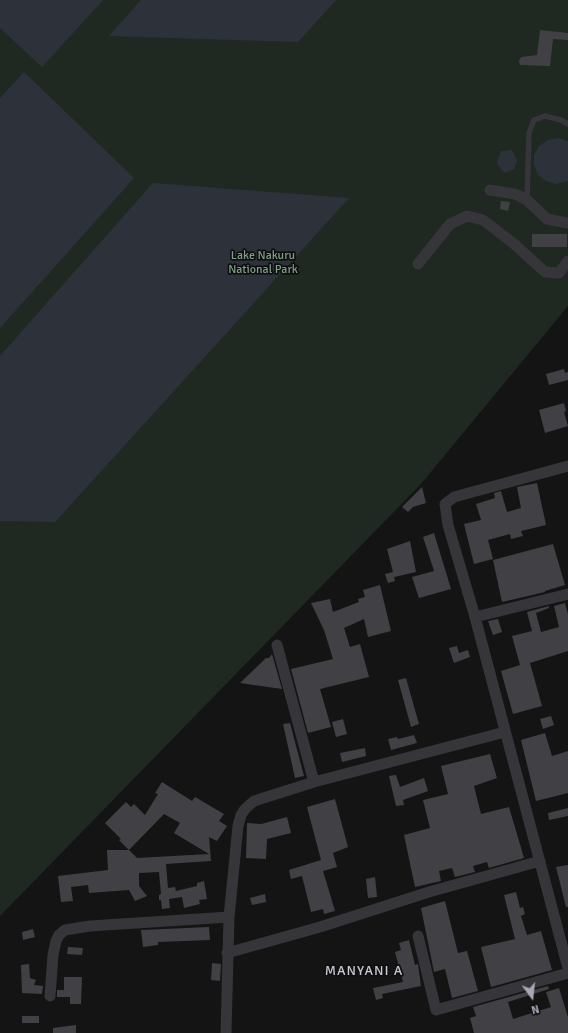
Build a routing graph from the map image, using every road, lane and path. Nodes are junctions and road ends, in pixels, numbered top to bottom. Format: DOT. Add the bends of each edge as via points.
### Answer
graph roads {
  1 [pos="568,124"];
  2 [pos="490,190"];
  3 [pos="527,200"];
  4 [pos="568,223"];
  5 [pos="568,261"];
  6 [pos="418,264"];
  7 [pos="568,466"];
  8 [pos="568,594"];
  9 [pos="475,617"];
  10 [pos="277,645"];
  11 [pos="506,732"];
  12 [pos="314,782"];
  13 [pos="540,861"];
  14 [pos="229,917"];
  15 [pos="418,936"];
  16 [pos="227,953"];
  17 [pos="567,956"];
  18 [pos="568,968"];
  19 [pos="568,973"];
  20 [pos="50,996"];
  21 [pos="226,1033"];
  1 -- 3 [label="lane" via="545,116 534,120 530,133"];
  2 -- 3 [label="street" via="515,194"];
  3 -- 4 [label="street" via="547,219"];
  5 -- 6 [label="street" via="559,272 545,272 483,220 467,216 450,224"];
  7 -- 9 [label="street" via="454,497 445,504 448,525"];
  8 -- 9 [label="street"];
  9 -- 11 [label="street"];
  10 -- 12 [label="street"];
  11 -- 12 [label="street"];
  11 -- 13 [label="street"];
  12 -- 14 [label="street" via="254,801 240,815"];
  13 -- 16 [label="street"];
  13 -- 17 [label="street"];
  14 -- 16 [label="street"];
  14 -- 20 [label="street" via="90,926 65,930 56,941"];
  15 -- 19 [label="street" via="436,1010"];
  16 -- 21 [label="street"];
  17 -- 18 [label="street"];
}
